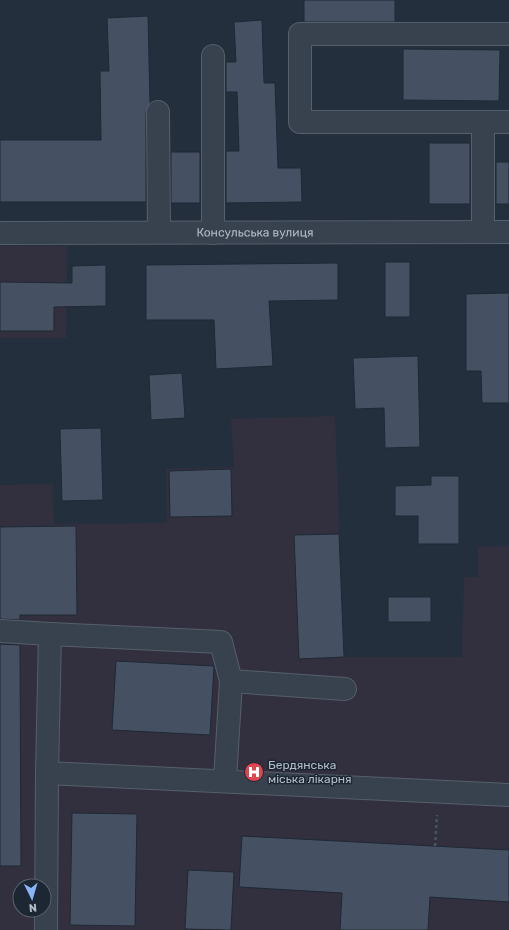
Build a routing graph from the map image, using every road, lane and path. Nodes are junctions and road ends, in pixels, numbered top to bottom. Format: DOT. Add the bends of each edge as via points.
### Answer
graph roads {
  1 [pos="509,34"];
  2 [pos="213,56"];
  3 [pos="158,112"];
  4 [pos="482,122"];
  5 [pos="509,122"];
  6 [pos="159,232"];
  7 [pos="213,232"];
  8 [pos="483,232"];
  9 [pos="509,232"];
  10 [pos="0,233"];
  11 [pos="0,631"];
  12 [pos="50,634"];
  13 [pos="231,681"];
  14 [pos="345,689"];
  15 [pos="47,773"];
  16 [pos="225,781"];
  17 [pos="438,792"];
  18 [pos="509,795"];
  19 [pos="435,846"];
  20 [pos="46,930"];
  1 -- 4 [label="street" via="300,34 300,122"];
  2 -- 7 [label="street"];
  3 -- 6 [label="street"];
  4 -- 5 [label="street"];
  4 -- 8 [label="street"];
  6 -- 7 [label="street, Консульська вулиця"];
  6 -- 10 [label="street, Консульська вулиця"];
  7 -- 8 [label="street, Консульська вулиця"];
  8 -- 9 [label="street, Консульська вулиця"];
  11 -- 12 [label="street"];
  12 -- 13 [label="street" via="220,642"];
  12 -- 15 [label="street"];
  13 -- 14 [label="street"];
  13 -- 16 [label="street"];
  15 -- 16 [label="street"];
  15 -- 20 [label="street"];
  16 -- 17 [label="street"];
  17 -- 18 [label="street"];
  17 -- 19 [label="path"];
}
